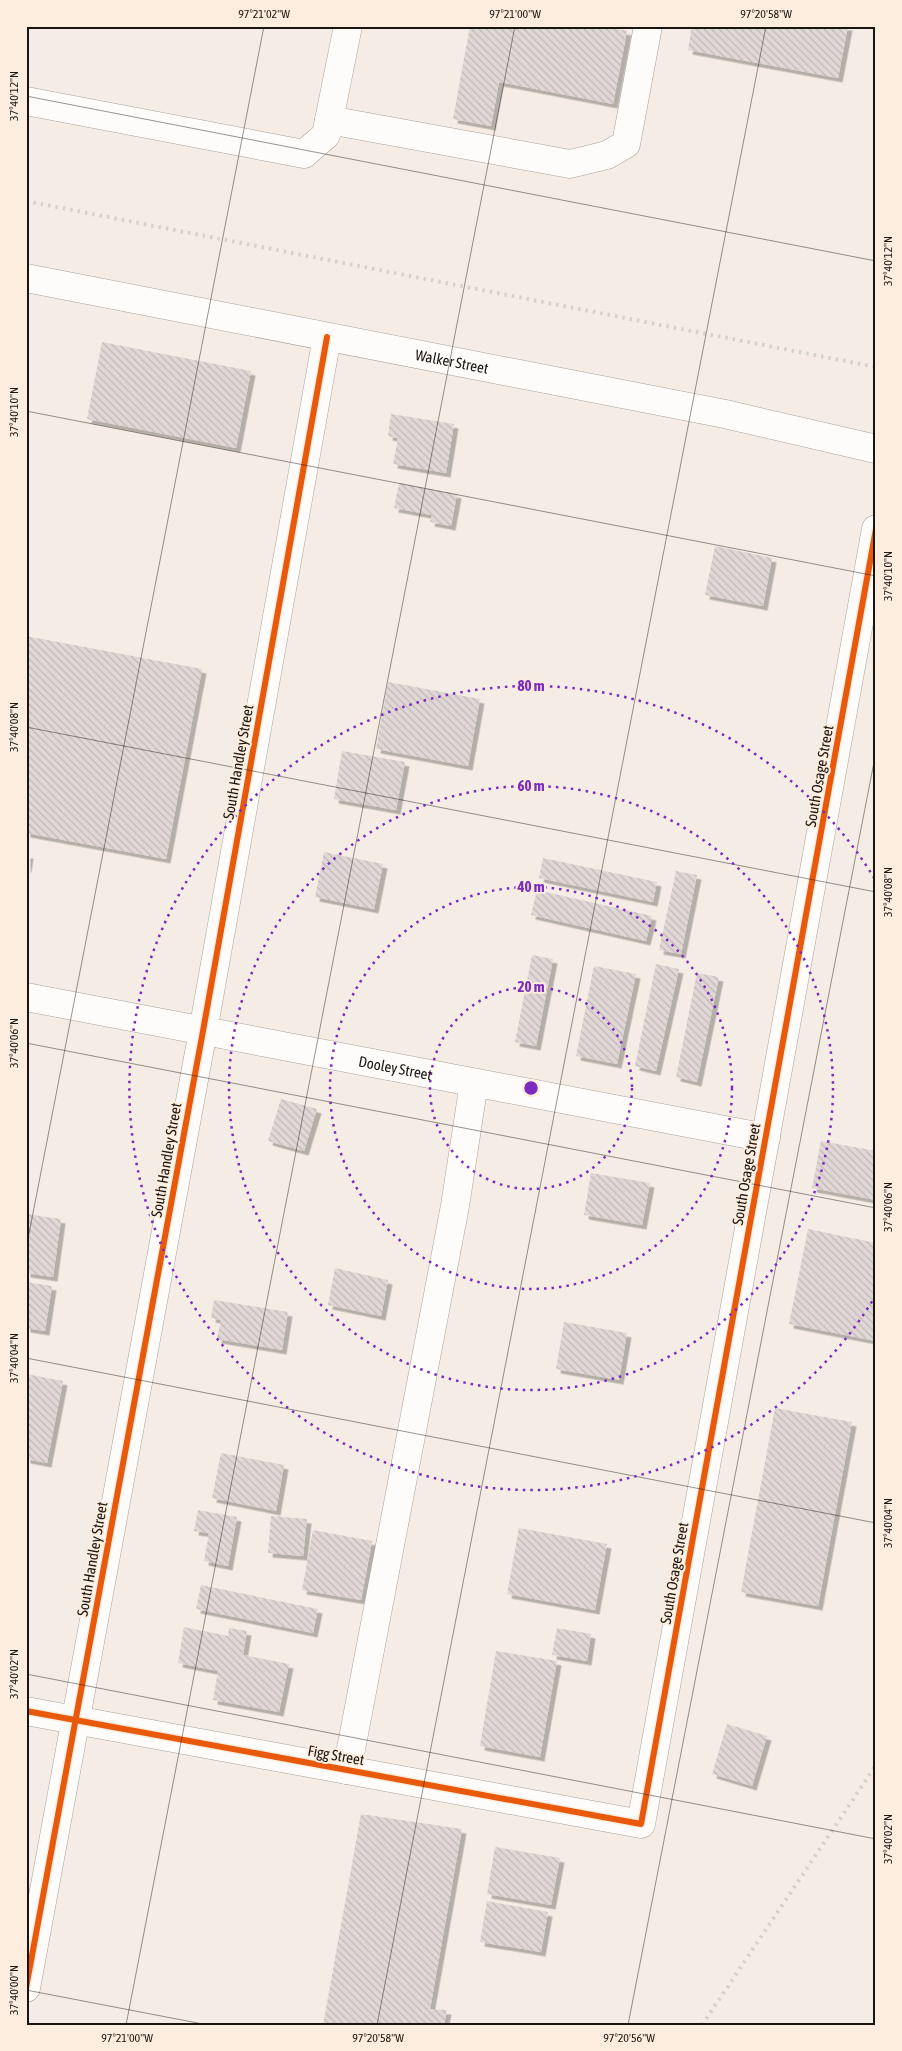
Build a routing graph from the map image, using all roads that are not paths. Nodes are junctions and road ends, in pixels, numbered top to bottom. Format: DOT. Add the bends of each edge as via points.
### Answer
graph roads {
  1 [pos="348,26"];
  2 [pos="648,26"];
  3 [pos="26,102"];
  4 [pos="329,120"];
  5 [pos="26,278"];
  6 [pos="327,336"];
  7 [pos="876,449"];
  8 [pos="876,529"];
  9 [pos="26,997"];
  10 [pos="203,1031"];
  11 [pos="474,1083"];
  12 [pos="766,1138"];
  13 [pos="26,1711"];
  14 [pos="75,1720"];
  15 [pos="347,1770"];
  16 [pos="641,1824"];
  17 [pos="26,1988"];
  1 -- 4 [label="street"];
  2 -- 4 [label="street" via="626,144 607,155 570,164"];
  3 -- 4 [label="street" via="304,154 326,135"];
  5 -- 6 [label="street, Walker Street"];
  6 -- 7 [label="street, Walker Street" via="726,414"];
  6 -- 10 [label="street, South Handley Street"];
  8 -- 12 [label="street, South Osage Street"];
  9 -- 10 [label="street, Dooley Street"];
  10 -- 11 [label="street, Dooley Street"];
  10 -- 14 [label="street, South Handley Street"];
  11 -- 12 [label="street, Dooley Street"];
  11 -- 15 [label="street" via="455,1206"];
  12 -- 16 [label="street, South Osage Street"];
  13 -- 14 [label="street, Figg Street"];
  14 -- 15 [label="street, Figg Street"];
  14 -- 17 [label="street, South Handley Street"];
  15 -- 16 [label="street, Figg Street"];
}
